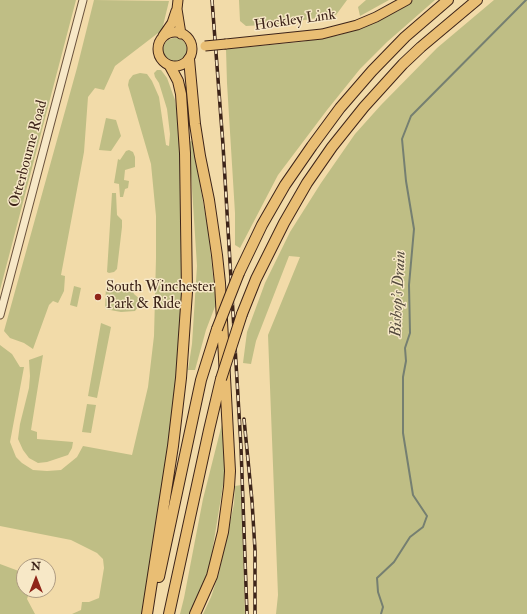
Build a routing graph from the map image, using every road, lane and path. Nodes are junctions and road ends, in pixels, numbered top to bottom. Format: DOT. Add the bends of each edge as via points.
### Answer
graph roads {
  1 [pos="83,0"];
  2 [pos="406,0"];
  3 [pos="448,0"];
  4 [pos="476,0"];
  5 [pos="177,4"];
  6 [pos="181,34"];
  7 [pos="163,36"];
  8 [pos="190,41"];
  9 [pos="205,46"];
  10 [pos="190,57"];
  11 [pos="170,66"];
  12 [pos="0,315"];
  13 [pos="148,614"];
  14 [pos="169,614"];
  15 [pos="195,614"];
  1 -- 12 [label="street, Otterbourne Road"];
  2 -- 9 [label="main road, Hockley Link, bridge" via="357,25 322,34"];
  3 -- 13 [label="highway, bridge" via="405,37 372,71 312,146 262,225 239,273 201,380 167,542"];
  4 -- 14 [label="highway, bridge" via="404,64 364,107 307,183 284,223 256,279 221,378"];
  5 -- 6 [label="main road"];
  5 -- 7 [label="main road" via="172,22"];
  6 -- 7 [label="main road" via="172,32"];
  6 -- 8 [label="main road"];
  7 -- 11 [label="main road" via="158,43 158,55"];
  8 -- 9 [label="main road, Hockley Link"];
  8 -- 10 [label="main road"];
  9 -- 10 [label="main road, Hockley Link"];
  10 -- 11 [label="main road" via="179,66"];
  10 -- 15 [label="highway" via="195,124 215,234 220,283 230,471 223,532 212,576"];
  11 -- 13 [label="highway" via="181,94 185,153 184,349 172,454"];
}
